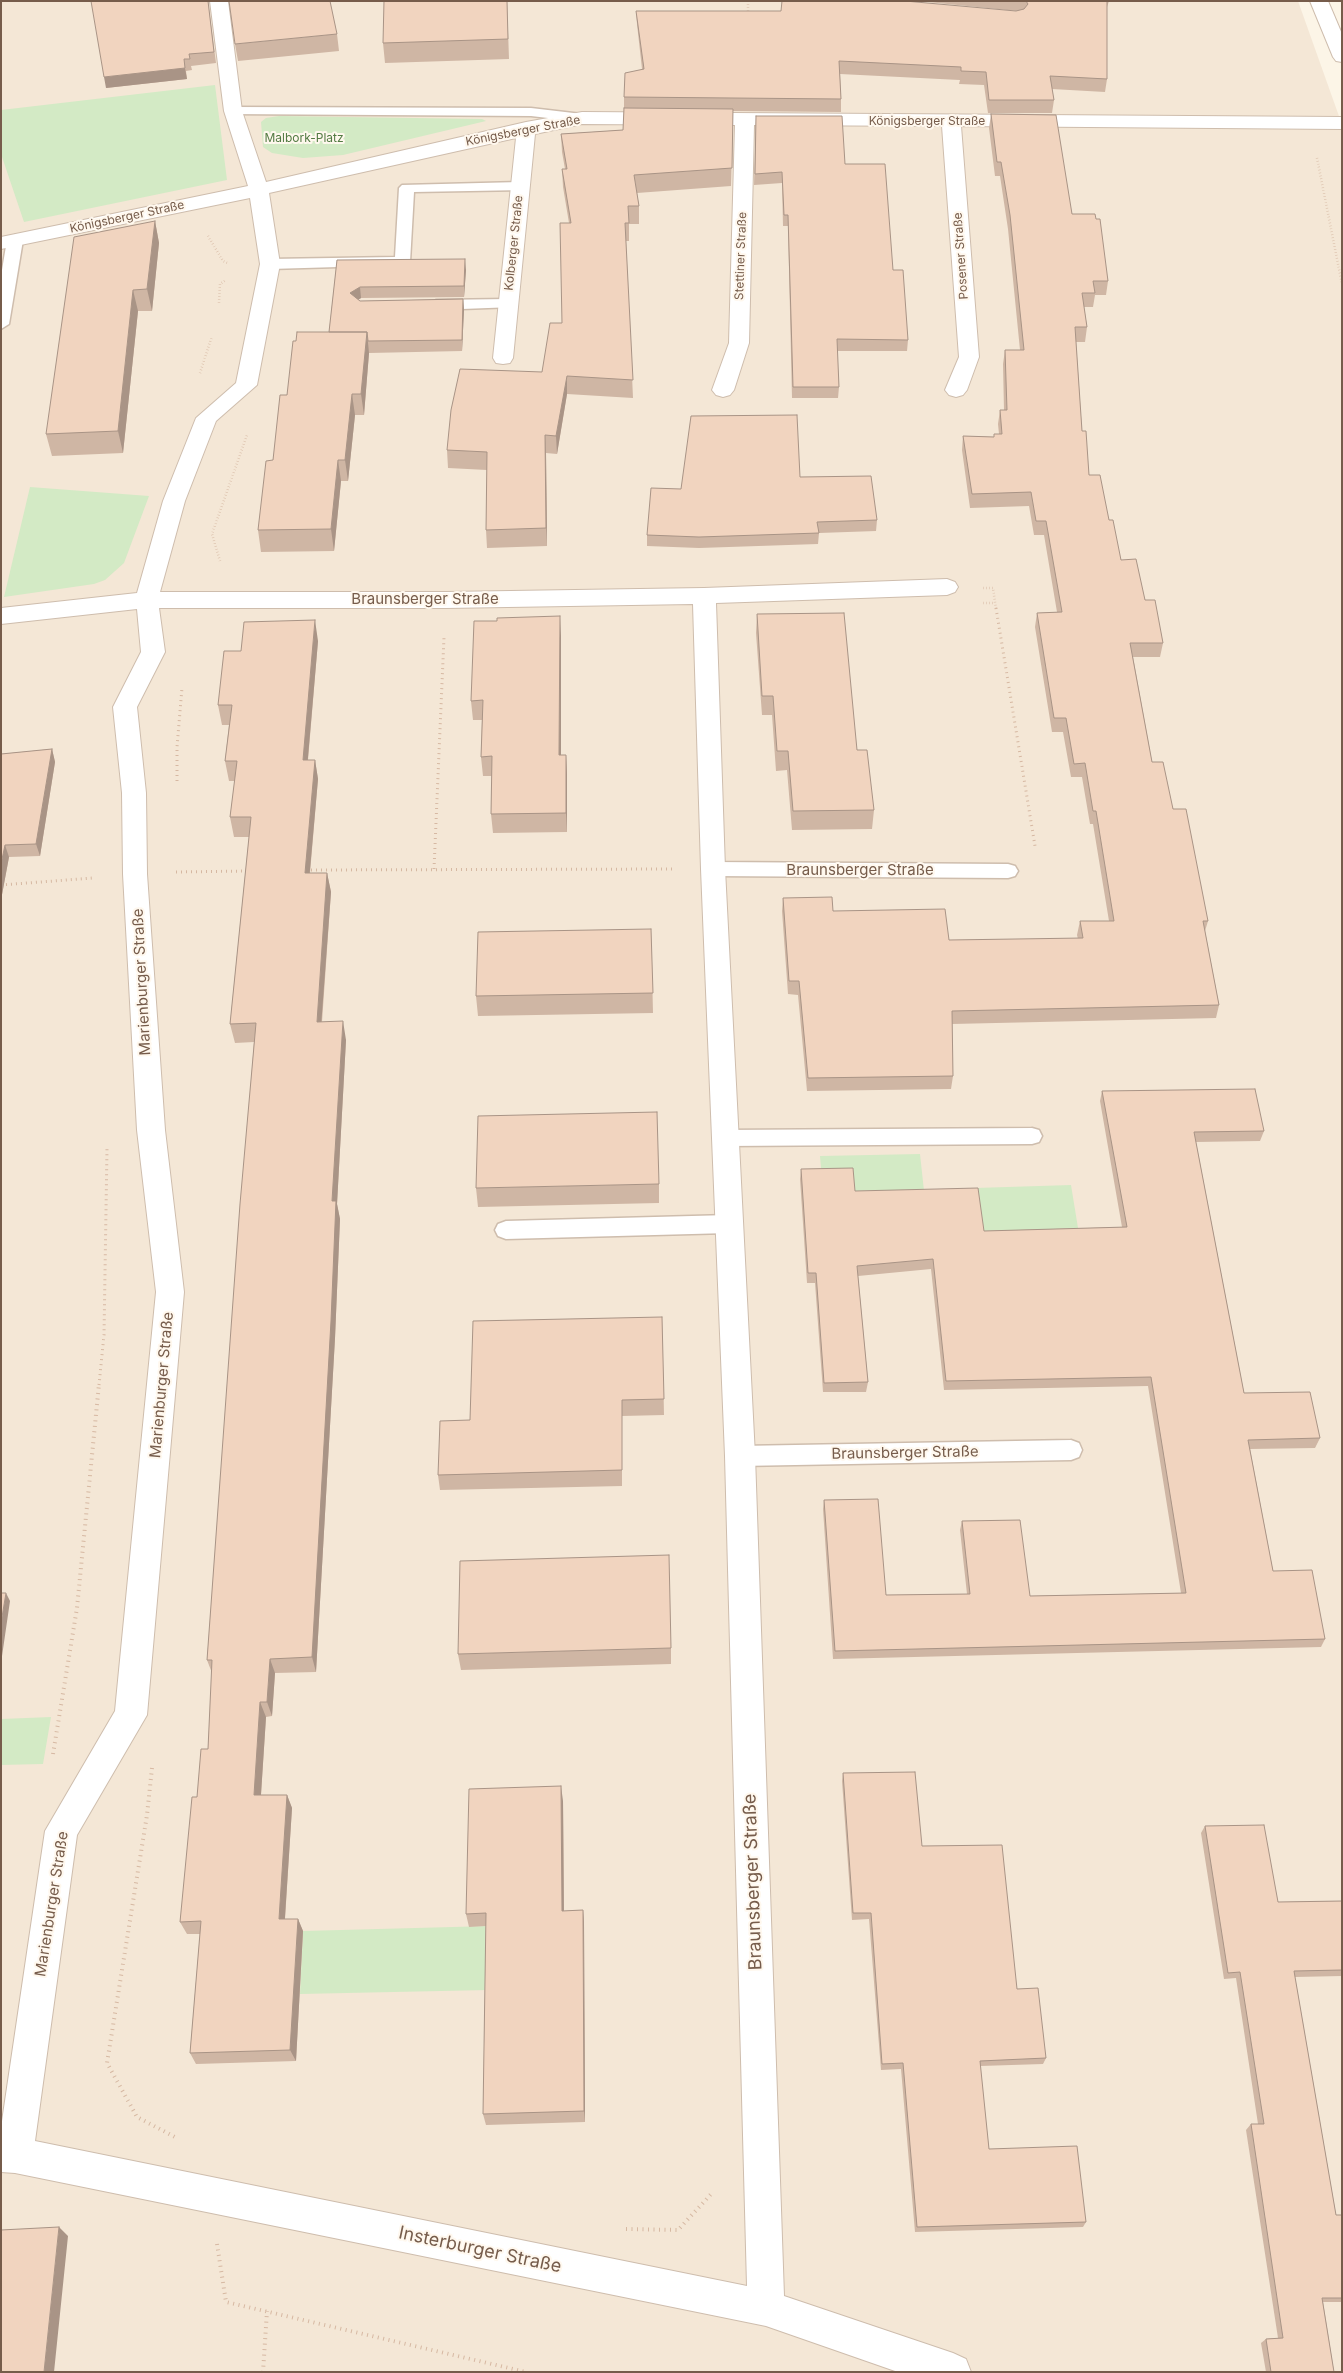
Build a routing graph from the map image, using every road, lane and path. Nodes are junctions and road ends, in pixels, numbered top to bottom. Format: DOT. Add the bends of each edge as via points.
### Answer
graph roads {
  1 [pos="219,1"];
  2 [pos="748,1"];
  3 [pos="1319,1"];
  4 [pos="749,21"];
  5 [pos="1342,57"];
  6 [pos="233,111"];
  7 [pos="582,118"];
  8 [pos="745,120"];
  9 [pos="951,121"];
  10 [pos="1310,123"];
  11 [pos="1342,123"];
  12 [pos="526,128"];
  13 [pos="520,187"];
  14 [pos="259,190"];
  15 [pos="8,242"];
  16 [pos="270,264"];
  17 [pos="1342,284"];
  18 [pos="508,304"];
  19 [pos="420,305"];
  20 [pos="1,324"];
  21 [pos="502,358"];
  22 [pos="723,390"];
  23 [pos="956,390"];
  24 [pos="250,426"];
  25 [pos="227,564"];
  26 [pos="947,587"];
  27 [pos="704,596"];
  28 [pos="147,600"];
  29 [pos="446,600"];
  30 [pos="995,602"];
  31 [pos="975,603"];
  32 [pos="1,616"];
  33 [pos="182,681"];
  34 [pos="177,786"];
  35 [pos="1026,847"];
  36 [pos="1036,847"];
  37 [pos="178,862"];
  38 [pos="434,869"];
  39 [pos="713,869"];
  40 [pos="297,870"];
  41 [pos="258,871"];
  42 [pos="1008,871"];
  43 [pos="178,872"];
  44 [pos="135,874"];
  45 [pos="178,881"];
  46 [pos="1,885"];
  47 [pos="1032,1136"];
  48 [pos="725,1138"];
  49 [pos="729,1224"];
  50 [pos="506,1230"];
  51 [pos="1071,1450"];
  52 [pos="740,1456"];
  53 [pos="152,1766"];
  54 [pos="182,2138"];
  55 [pos="8,2154"];
  56 [pos="716,2189"];
  57 [pos="623,2228"];
  58 [pos="215,2234"];
  59 [pos="766,2308"];
  60 [pos="267,2311"];
  61 [pos="263,2372"];
  62 [pos="526,2372"];
  63 [pos="953,2372"];
  1 -- 6 [label="street, Marienburger Straße"];
  2 -- 4 [label="path"];
  3 -- 5 [label="street"];
  6 -- 7 [label="lane" via="531,112"];
  6 -- 14 [label="street, Marienburger Straße"];
  7 -- 8 [label="street, Königsberger Straße"];
  7 -- 12 [label="street, Königsberger Straße"];
  8 -- 9 [label="street, Königsberger Straße"];
  8 -- 22 [label="street, Stettiner Straße" via="739,343"];
  9 -- 10 [label="street, Königsberger Straße"];
  9 -- 23 [label="street, Posener Straße" via="968,357"];
  10 -- 11 [label="street, Königsberger Straße"];
  10 -- 17 [label="path"];
  12 -- 13 [label="street, Kolberger Straße"];
  12 -- 14 [label="street, Königsberger Straße"];
  13 -- 16 [label="lane" via="407,188 402,262"];
  13 -- 18 [label="street, Kolberger Straße"];
  14 -- 15 [label="street, Königsberger Straße"];
  14 -- 16 [label="street, Marienburger Straße"];
  15 -- 20 [label="lane, Königsberger Straße"];
  16 -- 28 [label="street, Marienburger Straße" via="246,384 207,418 174,501"];
  18 -- 19 [label="lane"];
  18 -- 21 [label="street, Kolberger Straße"];
  24 -- 25 [label="path" via="212,534 218,560"];
  26 -- 27 [label="street, Braunsberger Straße"];
  26 -- 30 [label="path" via="993,588"];
  27 -- 29 [label="street, Braunsberger Straße"];
  27 -- 39 [label="street, Braunsberger Straße"];
  28 -- 29 [label="street, Braunsberger Straße"];
  28 -- 32 [label="street"];
  28 -- 44 [label="street, Marienburger Straße" via="153,652 125,707 134,792"];
  29 -- 38 [label="path"];
  30 -- 31 [label="path"];
  30 -- 36 [label="path"];
  33 -- 34 [label="path"];
  35 -- 36 [label="path"];
  36 -- 42 [label="path" via="1036,853"];
  37 -- 43 [label="path"];
  38 -- 39 [label="path"];
  38 -- 40 [label="path"];
  39 -- 42 [label="lane, Braunsberger Straße"];
  39 -- 48 [label="street, Braunsberger Straße"];
  41 -- 43 [label="path"];
  43 -- 44 [label="path"];
  43 -- 45 [label="path"];
  44 -- 46 [label="path"];
  44 -- 55 [label="street, Marienburger Straße" via="151,1130 170,1292 131,1715 61,1831"];
  47 -- 48 [label="lane"];
  48 -- 49 [label="street, Braunsberger Straße"];
  49 -- 50 [label="lane"];
  49 -- 52 [label="street, Braunsberger Straße"];
  51 -- 52 [label="lane, Braunsberger Straße"];
  52 -- 59 [label="street, Braunsberger Straße"];
  53 -- 54 [label="path" via="107,2062 136,2118"];
  55 -- 59 [label="street, Insterburger Straße"];
  56 -- 57 [label="path" via="678,2230"];
  58 -- 60 [label="path" via="226,2302"];
  59 -- 63 [label="street, Insterburger Straße"];
  60 -- 61 [label="path"];
  60 -- 62 [label="path"];
}
